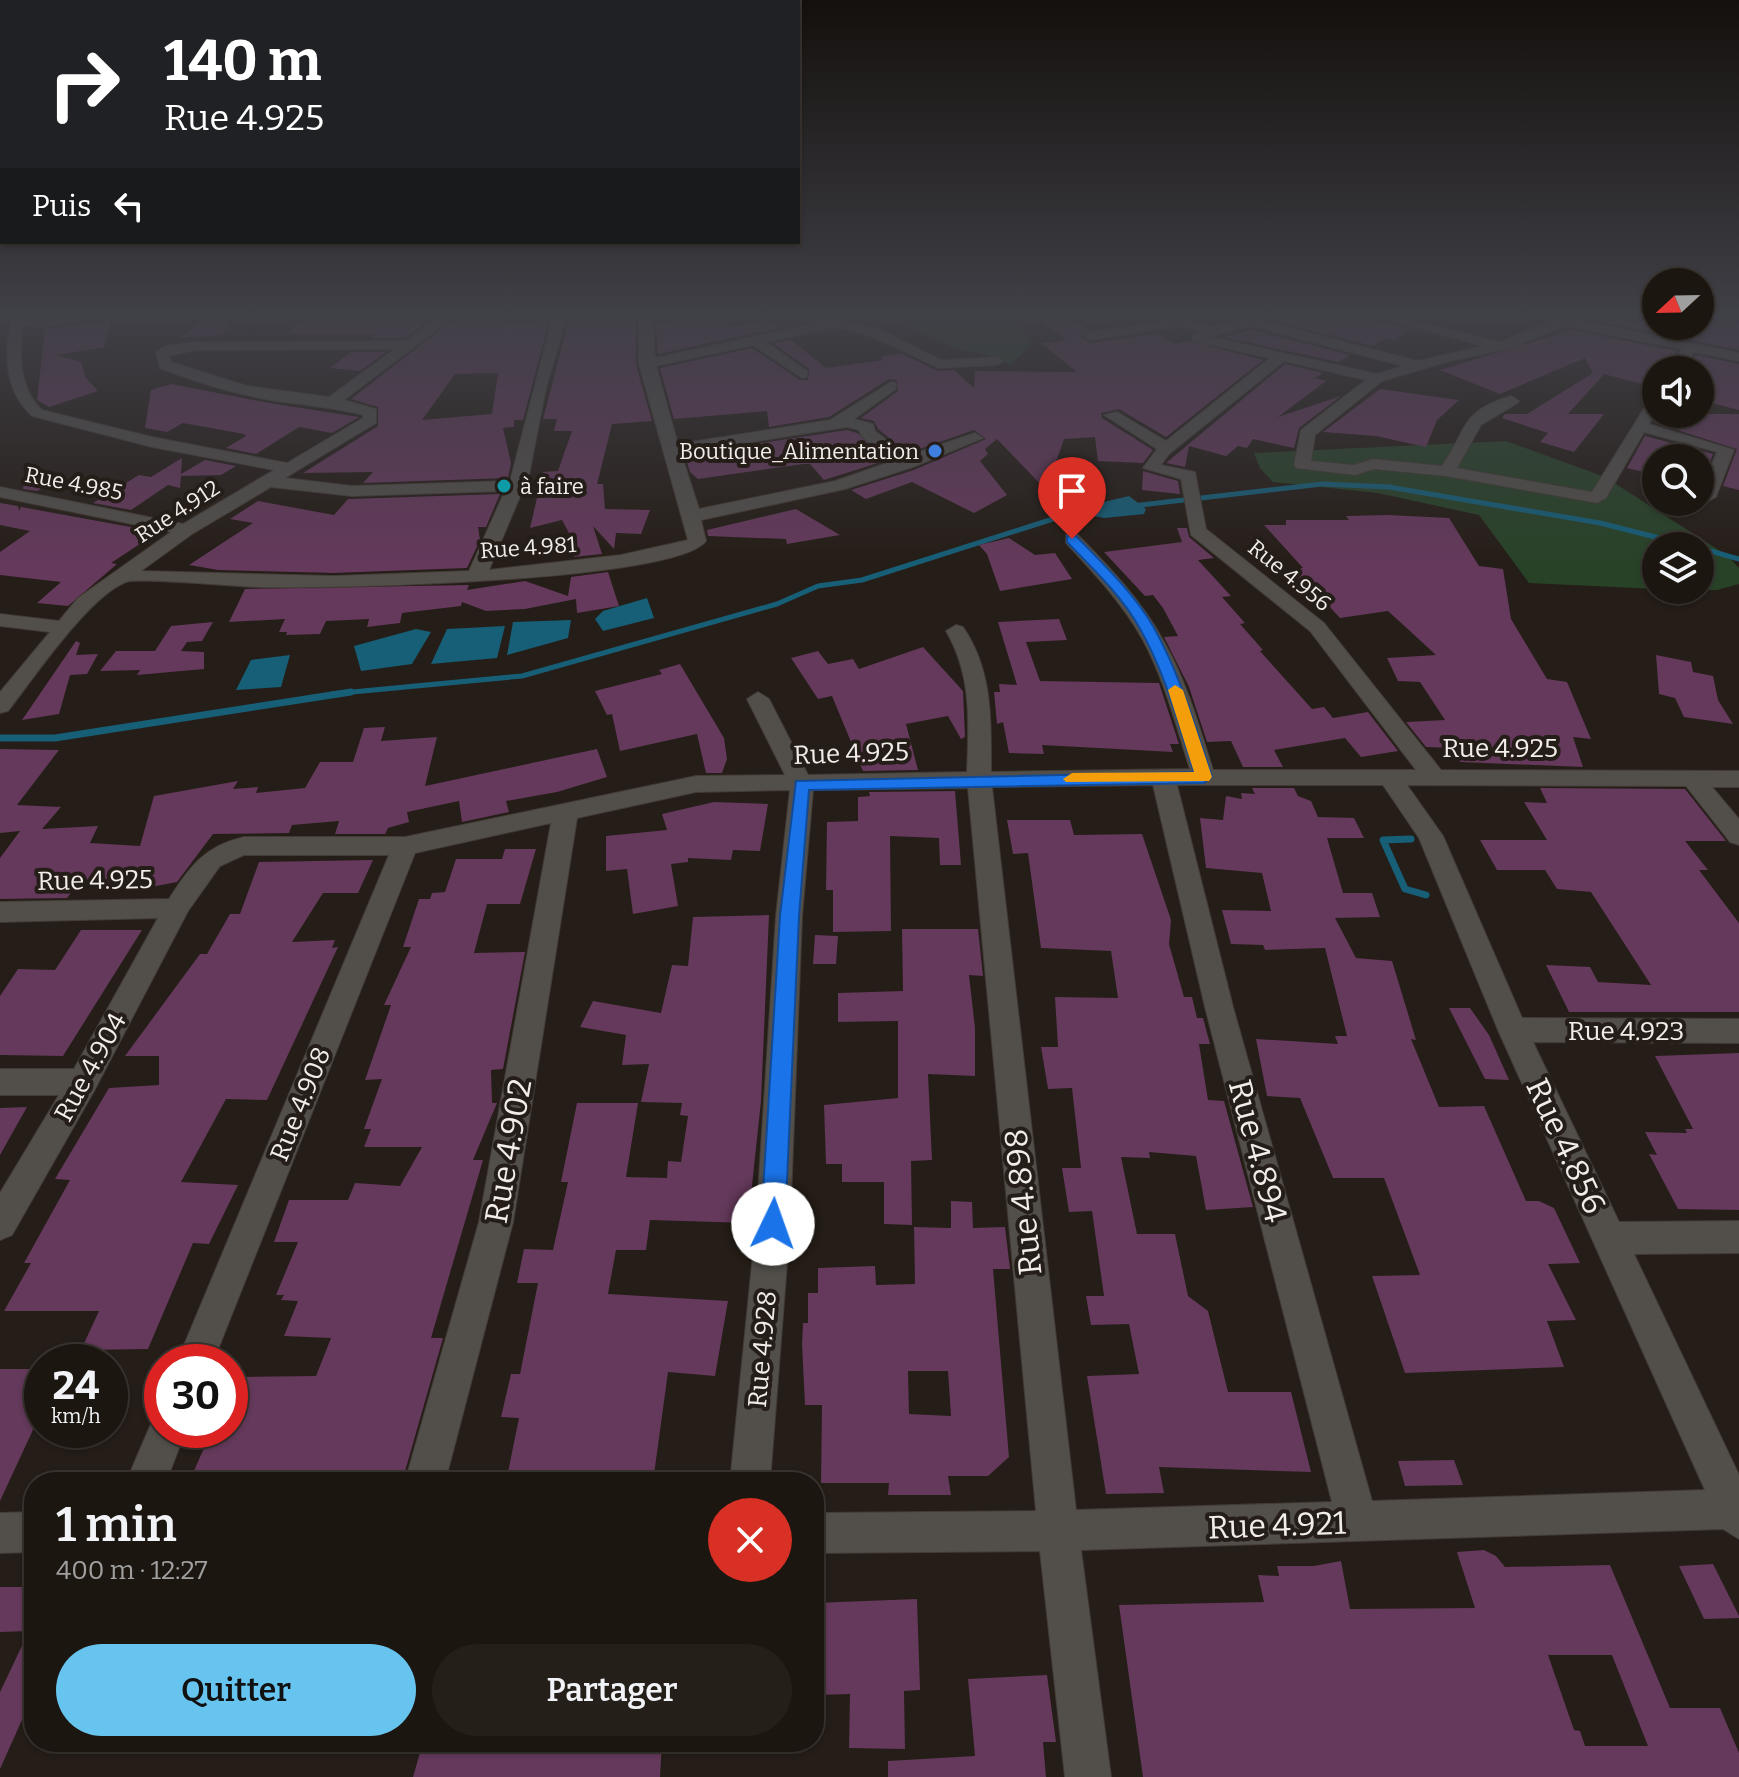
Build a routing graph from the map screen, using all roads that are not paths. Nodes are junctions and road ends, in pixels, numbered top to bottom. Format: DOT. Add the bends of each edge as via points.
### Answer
graph roads {
  1 [pos="22,396"];
  2 [pos="282,396"];
  3 [pos="340,396"];
  4 [pos="539,396"];
  5 [pos="655,396"];
  6 [pos="880,396"];
  7 [pos="1232,396"];
  8 [pos="1354,396"];
  9 [pos="1511,401"];
  10 [pos="332,402"];
  11 [pos="1112,415"];
  12 [pos="836,423"];
  13 [pos="1642,423"];
  14 [pos="1640,426"];
  15 [pos="975,438"];
  16 [pos="1704,444"];
  17 [pos="1714,447"];
  18 [pos="1167,448"];
  19 [pos="669,450"];
  20 [pos="907,464"];
  21 [pos="287,468"];
  22 [pos="1446,471"];
  23 [pos="1714,480"];
  24 [pos="265,481"];
  25 [pos="516,486"];
  26 [pos="0,492"];
  27 [pos="693,516"];
  28 [pos="186,530"];
  29 [pos="1072,539"];
  30 [pos="120,575"];
  31 [pos="477,575"];
  32 [pos="0,620"];
  33 [pos="61,627"];
  34 [pos="956,631"];
  35 [pos="758,699"];
  36 [pos="0,706"];
  37 [pos="1163,777"];
  38 [pos="1204,777"];
  39 [pos="1389,777"];
  40 [pos="1434,778"];
  41 [pos="1693,779"];
  42 [pos="1739,779"];
  43 [pos="979,780"];
  44 [pos="802,785"];
  45 [pos="565,814"];
  46 [pos="1739,836"];
  47 [pos="405,846"];
  48 [pos="177,908"];
  49 [pos="0,912"];
  50 [pos="1513,1030"];
  51 [pos="1739,1031"];
  52 [pos="0,1082"];
  53 [pos="83,1082"];
  54 [pos="0,1224"];
  55 [pos="1739,1237"];
  56 [pos="1609,1238"];
  57 [pos="202,1344"];
  58 [pos="160,1448"];
  59 [pos="150,1472"];
  60 [pos="428,1472"];
  61 [pos="751,1472"];
  62 [pos="1737,1512"];
  63 [pos="1358,1523"];
  64 [pos="1058,1531"];
  65 [pos="24,1532"];
  66 [pos="0,1533"];
  67 [pos="824,1533"];
  68 [pos="1088,1777"];
  1 -- 21 [label="street" via="37,413"];
  2 -- 10 [label="street, Rue 4.912"];
  3 -- 10 [label="street"];
  4 -- 25 [label="street"];
  5 -- 19 [label="street"];
  6 -- 12 [label="street"];
  7 -- 18 [label="street"];
  8 -- 22 [label="street" via="1307,433 1302,465"];
  9 -- 22 [label="street" via="1472,424"];
  10 -- 21 [label="street, Rue 4.912" via="371,412 371,420"];
  11 -- 18 [label="street"];
  12 -- 19 [label="street"];
  12 -- 20 [label="street" via="867,427 867,433"];
  13 -- 14 [label="street"];
  14 -- 16 [label="street"];
  14 -- 22 [label="street" via="1597,498"];
  15 -- 20 [label="street"];
  17 -- 23 [label="street" via="1726,450"];
  18 -- 40 [label="street, Rue 4.956" via="1151,468 1189,476 1197,531 1317,627"];
  19 -- 27 [label="street"];
  20 -- 27 [label="street" via="806,494"];
  21 -- 24 [label="street, Rue 4.912"];
  24 -- 25 [label="street" via="352,491"];
  24 -- 28 [label="street, Rue 4.912"];
  25 -- 31 [label="street"];
  26 -- 28 [label="street, Rue 4.985"];
  27 -- 31 [label="street, Rue 4.981" via="697,541 690,548 602,565"];
  28 -- 30 [label="street, Rue 4.912"];
  29 -- 38 [label="street" via="1118,587 1145,626 1174,685"];
  30 -- 31 [label="street, Rue 4.981" via="216,582"];
  30 -- 33 [label="street, Rue 4.912"];
  32 -- 33 [label="street"];
  33 -- 36 [label="street, Rue 4.912"];
  34 -- 43 [label="street, Rue 4.898" via="973,658"];
  35 -- 44 [label="street"];
  37 -- 38 [label="street, Rue 4.925"];
  37 -- 43 [label="street, Rue 4.925"];
  37 -- 63 [label="street, Rue 4.894"];
  38 -- 39 [label="street, Rue 4.925"];
  39 -- 40 [label="street, Rue 4.925"];
  39 -- 50 [label="street, Rue 4.856" via="1431,836"];
  40 -- 41 [label="street, Rue 4.925"];
  41 -- 42 [label="street, Rue 4.925"];
  41 -- 46 [label="street"];
  43 -- 44 [label="street, Rue 4.925"];
  43 -- 64 [label="street, Rue 4.898"];
  44 -- 45 [label="street, Rue 4.925" via="696,784"];
  44 -- 61 [label="street, Rue 4.928"];
  45 -- 47 [label="street, Rue 4.925"];
  45 -- 60 [label="street, Rue 4.902" via="496,1222"];
  47 -- 48 [label="street, Rue 4.925" via="223,849 210,858"];
  47 -- 57 [label="street, Rue 4.908"];
  48 -- 49 [label="street, Rue 4.925"];
  48 -- 53 [label="street, Rue 4.904"];
  50 -- 51 [label="street, Rue 4.923"];
  50 -- 56 [label="street, Rue 4.856"];
  52 -- 53 [label="street"];
  53 -- 54 [label="street, Rue 4.904"];
  55 -- 56 [label="street"];
  56 -- 62 [label="street, Rue 4.856"];
  58 -- 59 [label="street"];
  62 -- 63 [label="street, Rue 4.921"];
  63 -- 64 [label="street, Rue 4.921"];
  64 -- 67 [label="street, Rue 4.921"];
  64 -- 68 [label="street, Rue 4.898"];
  65 -- 66 [label="street"];
}
